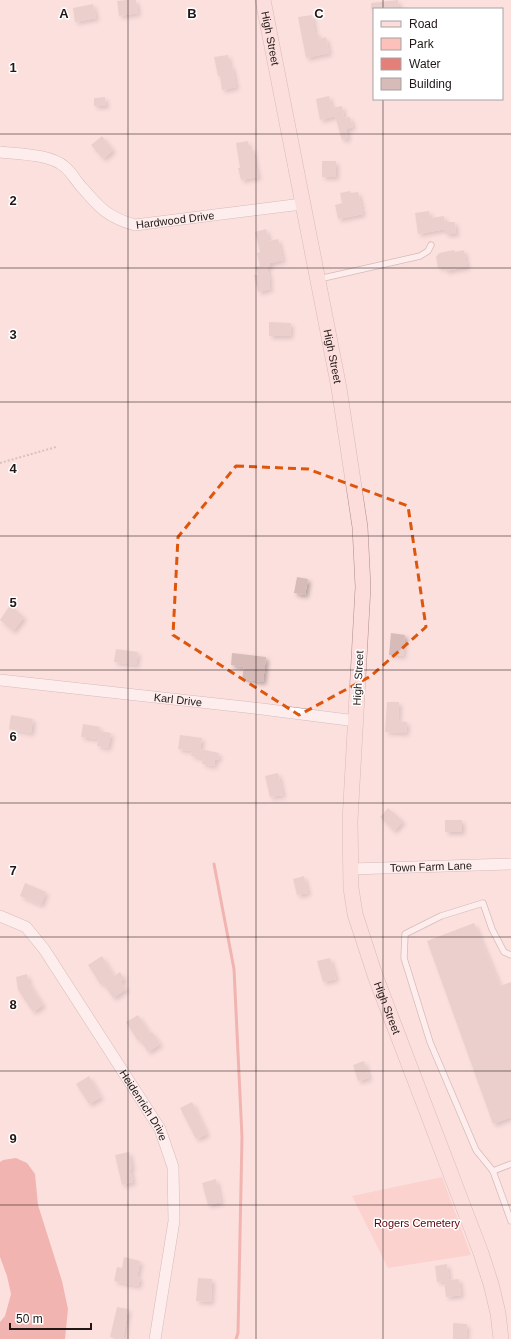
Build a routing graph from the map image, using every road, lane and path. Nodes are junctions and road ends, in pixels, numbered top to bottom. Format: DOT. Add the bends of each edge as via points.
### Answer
graph roads {
  1 [pos="262,0"];
  2 [pos="0,152"];
  3 [pos="302,204"];
  4 [pos="431,245"];
  5 [pos="317,279"];
  6 [pos="56,447"];
  7 [pos="0,463"];
  8 [pos="0,680"];
  9 [pos="356,721"];
  10 [pos="511,864"];
  11 [pos="351,869"];
  12 [pos="0,916"];
  13 [pos="511,955"];
  14 [pos="511,1164"];
  15 [pos="493,1171"];
  16 [pos="511,1221"];
  17 [pos="156,1339"];
  18 [pos="501,1339"];
  1 -- 3 [label="main road, High Street"];
  2 -- 3 [label="street, Hardwood Drive" via="48,159 65,167 107,214 135,225"];
  3 -- 5 [label="main road, High Street"];
  4 -- 5 [label="lane" via="428,251 420,256"];
  5 -- 9 [label="main road, High Street" via="339,388 360,527 363,587"];
  6 -- 7 [label="path"];
  8 -- 9 [label="street, Karl Drive"];
  9 -- 11 [label="main road, High Street" via="350,821"];
  10 -- 11 [label="street, Town Farm Lane"];
  11 -- 18 [label="main road, High Street" via="355,914 363,942 481,1253 498,1313"];
  12 -- 17 [label="street, Heidenrich Drive" via="26,927 44,949 160,1129 173,1167 174,1221"];
  13 -- 15 [label="lane" via="504,952 483,903 441,916 405,934 404,958 430,1042 476,1150"];
  14 -- 15 [label="lane"];
  15 -- 16 [label="lane"];
}
